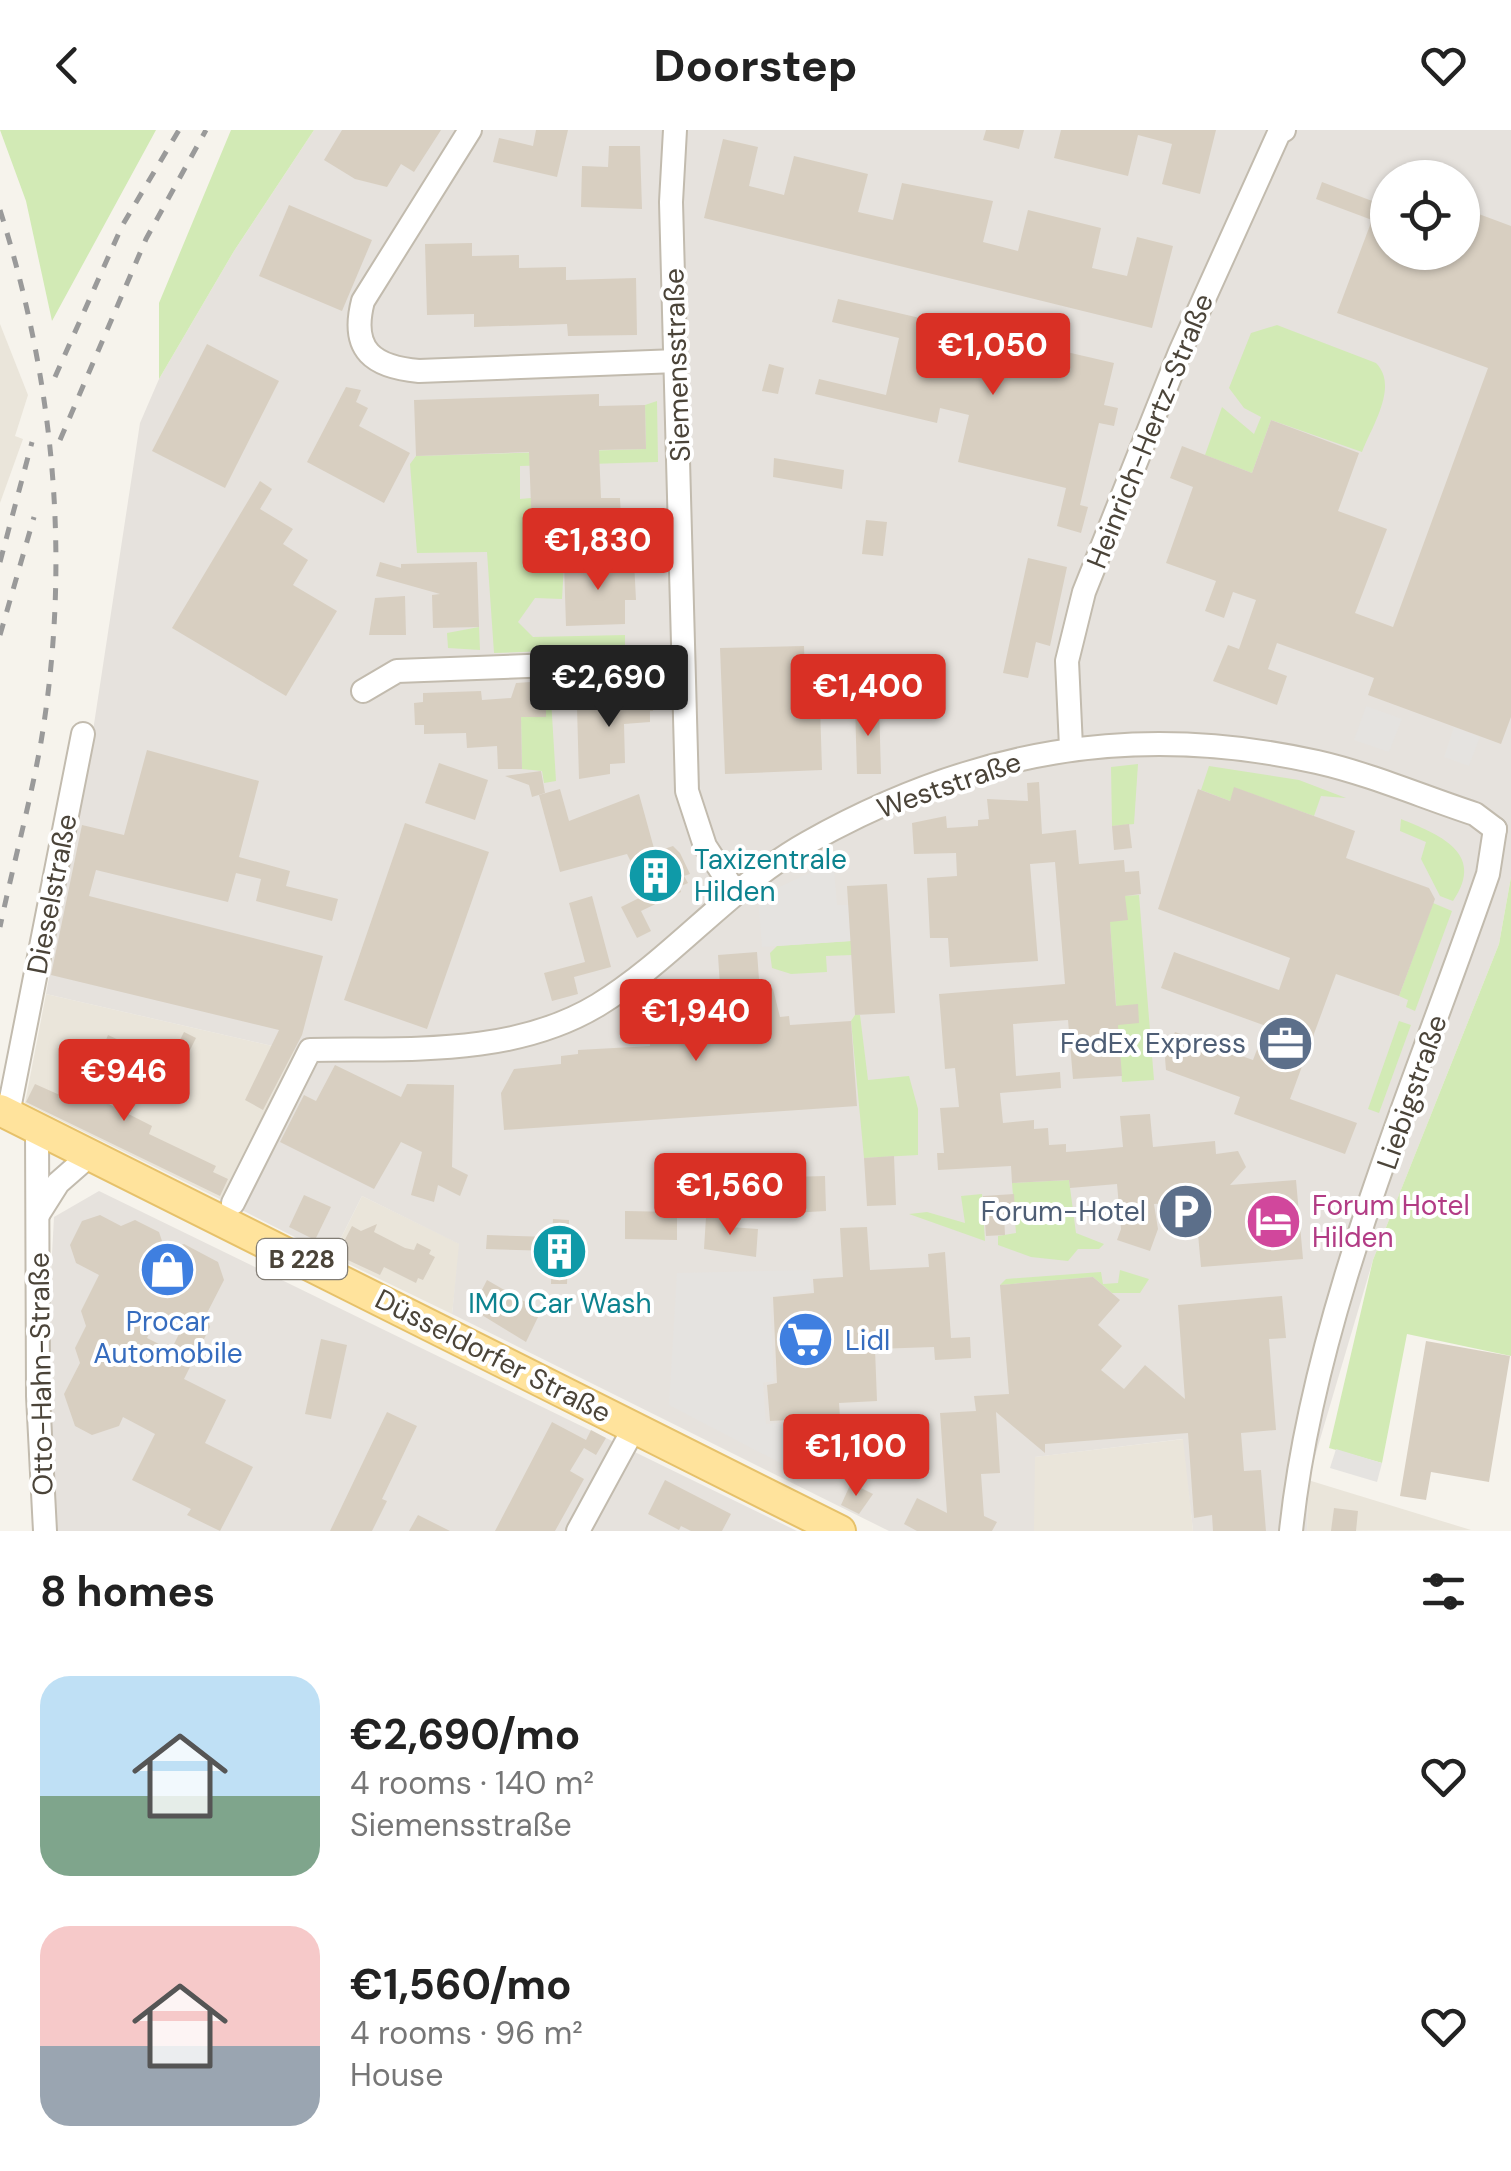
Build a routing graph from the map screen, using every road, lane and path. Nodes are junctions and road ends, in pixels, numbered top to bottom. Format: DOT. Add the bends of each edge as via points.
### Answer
graph roads {
  1 [pos="470,130"];
  2 [pos="675,130"];
  3 [pos="1284,130"];
  4 [pos="678,361"];
  5 [pos="682,660"];
  6 [pos="364,691"];
  7 [pos="83,734"];
  8 [pos="1071,747"];
  9 [pos="1503,824"];
  10 [pos="735,892"];
  11 [pos="4,1112"];
  12 [pos="37,1128"];
  13 [pos="90,1155"];
  14 [pos="233,1203"];
  15 [pos="38,1216"];
  16 [pos="634,1428"];
  17 [pos="45,1531"];
  18 [pos="578,1531"];
  19 [pos="840,1531"];
  20 [pos="1291,1531"];
  1 -- 4 [label="street" via="363,302 359,332 378,363 420,371"];
  2 -- 4 [label="street, Siemensstraße"];
  3 -- 8 [label="street, Heinrich-Hertz-Straße" via="1180,352 1084,592 1067,660"];
  4 -- 5 [label="street, Siemensstraße"];
  5 -- 6 [label="street" via="397,672"];
  5 -- 10 [label="street, Siemensstraße" via="687,792 705,846"];
  7 -- 11 [label="street, Dieselstraße"];
  8 -- 9 [label="street, Weststraße" via="1194,742 1318,763"];
  8 -- 10 [label="street, Weststraße" via="902,795 805,844"];
  9 -- 20 [label="street, Liebigstraße" via="1332,1320 1298,1462"];
  10 -- 14 [label="street, Weststraße" via="596,1006 541,1028 466,1047 310,1050"];
  11 -- 12 [label="main road, B 228"];
  12 -- 13 [label="main road, Düsseldorfer Straße / B 228"];
  12 -- 15 [label="street, Otto-Hahn-Straße"];
  13 -- 15 [label="street, Otto-Hahn-Straße" via="58,1184"];
  13 -- 16 [label="main road, Düsseldorfer Straße / B 228"];
  15 -- 17 [label="street, Otto-Hahn-Straße"];
  16 -- 18 [label="street"];
  16 -- 19 [label="main road, Düsseldorfer Straße / B 228"];
}
